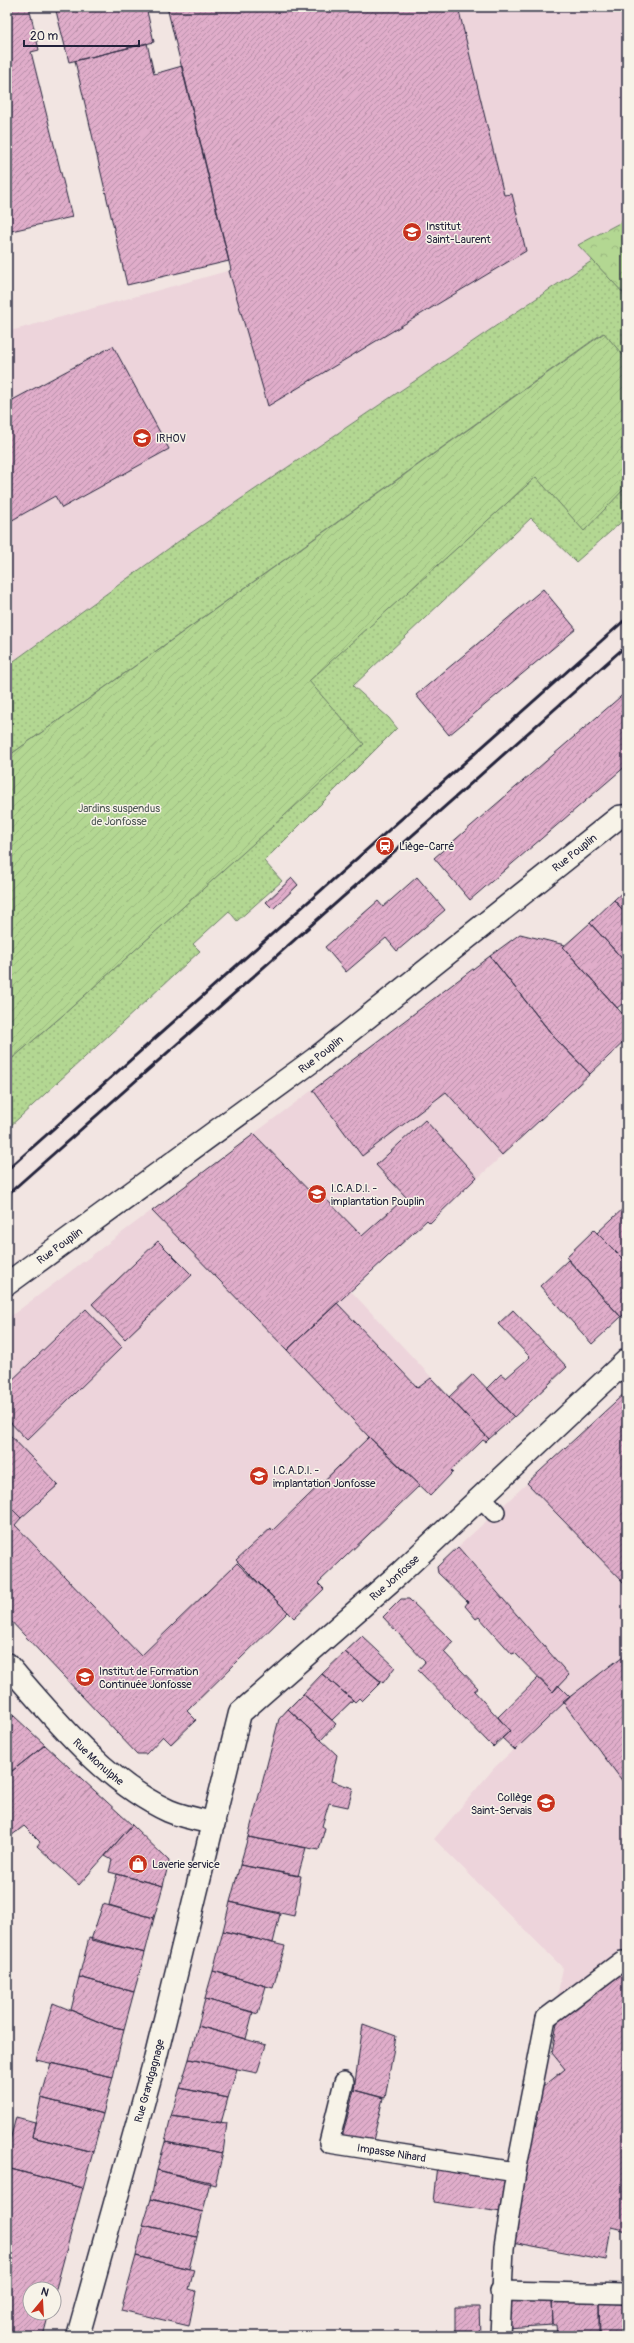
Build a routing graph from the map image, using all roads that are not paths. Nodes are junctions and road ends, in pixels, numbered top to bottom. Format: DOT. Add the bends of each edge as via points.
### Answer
graph roads {
  1 [pos="627,816"];
  2 [pos="7,1284"];
  3 [pos="627,1360"];
  4 [pos="7,1664"];
  5 [pos="214,1823"];
  6 [pos="622,1962"];
  7 [pos="344,2082"];
  8 [pos="516,2172"];
  9 [pos="500,2291"];
  10 [pos="627,2294"];
  11 [pos="78,2336"];
  12 [pos="500,2336"];
  1 -- 2 [label="street, Rue Pouplin" via="613,821 315,1058"];
  3 -- 5 [label="street, Rue Jonfosse" via="488,1505 400,1573 240,1713"];
  4 -- 5 [label="street, Rue Monulphe" via="48,1711 102,1766 138,1795 171,1812"];
  5 -- 11 [label="street, Rue Grandgagnage" via="155,2060"];
  6 -- 8 [label="lane" via="546,2018"];
  7 -- 8 [label="lane, Impasse Nihard" via="329,2143"];
  8 -- 9 [label="lane"];
  9 -- 10 [label="lane"];
  9 -- 12 [label="lane"];
}
